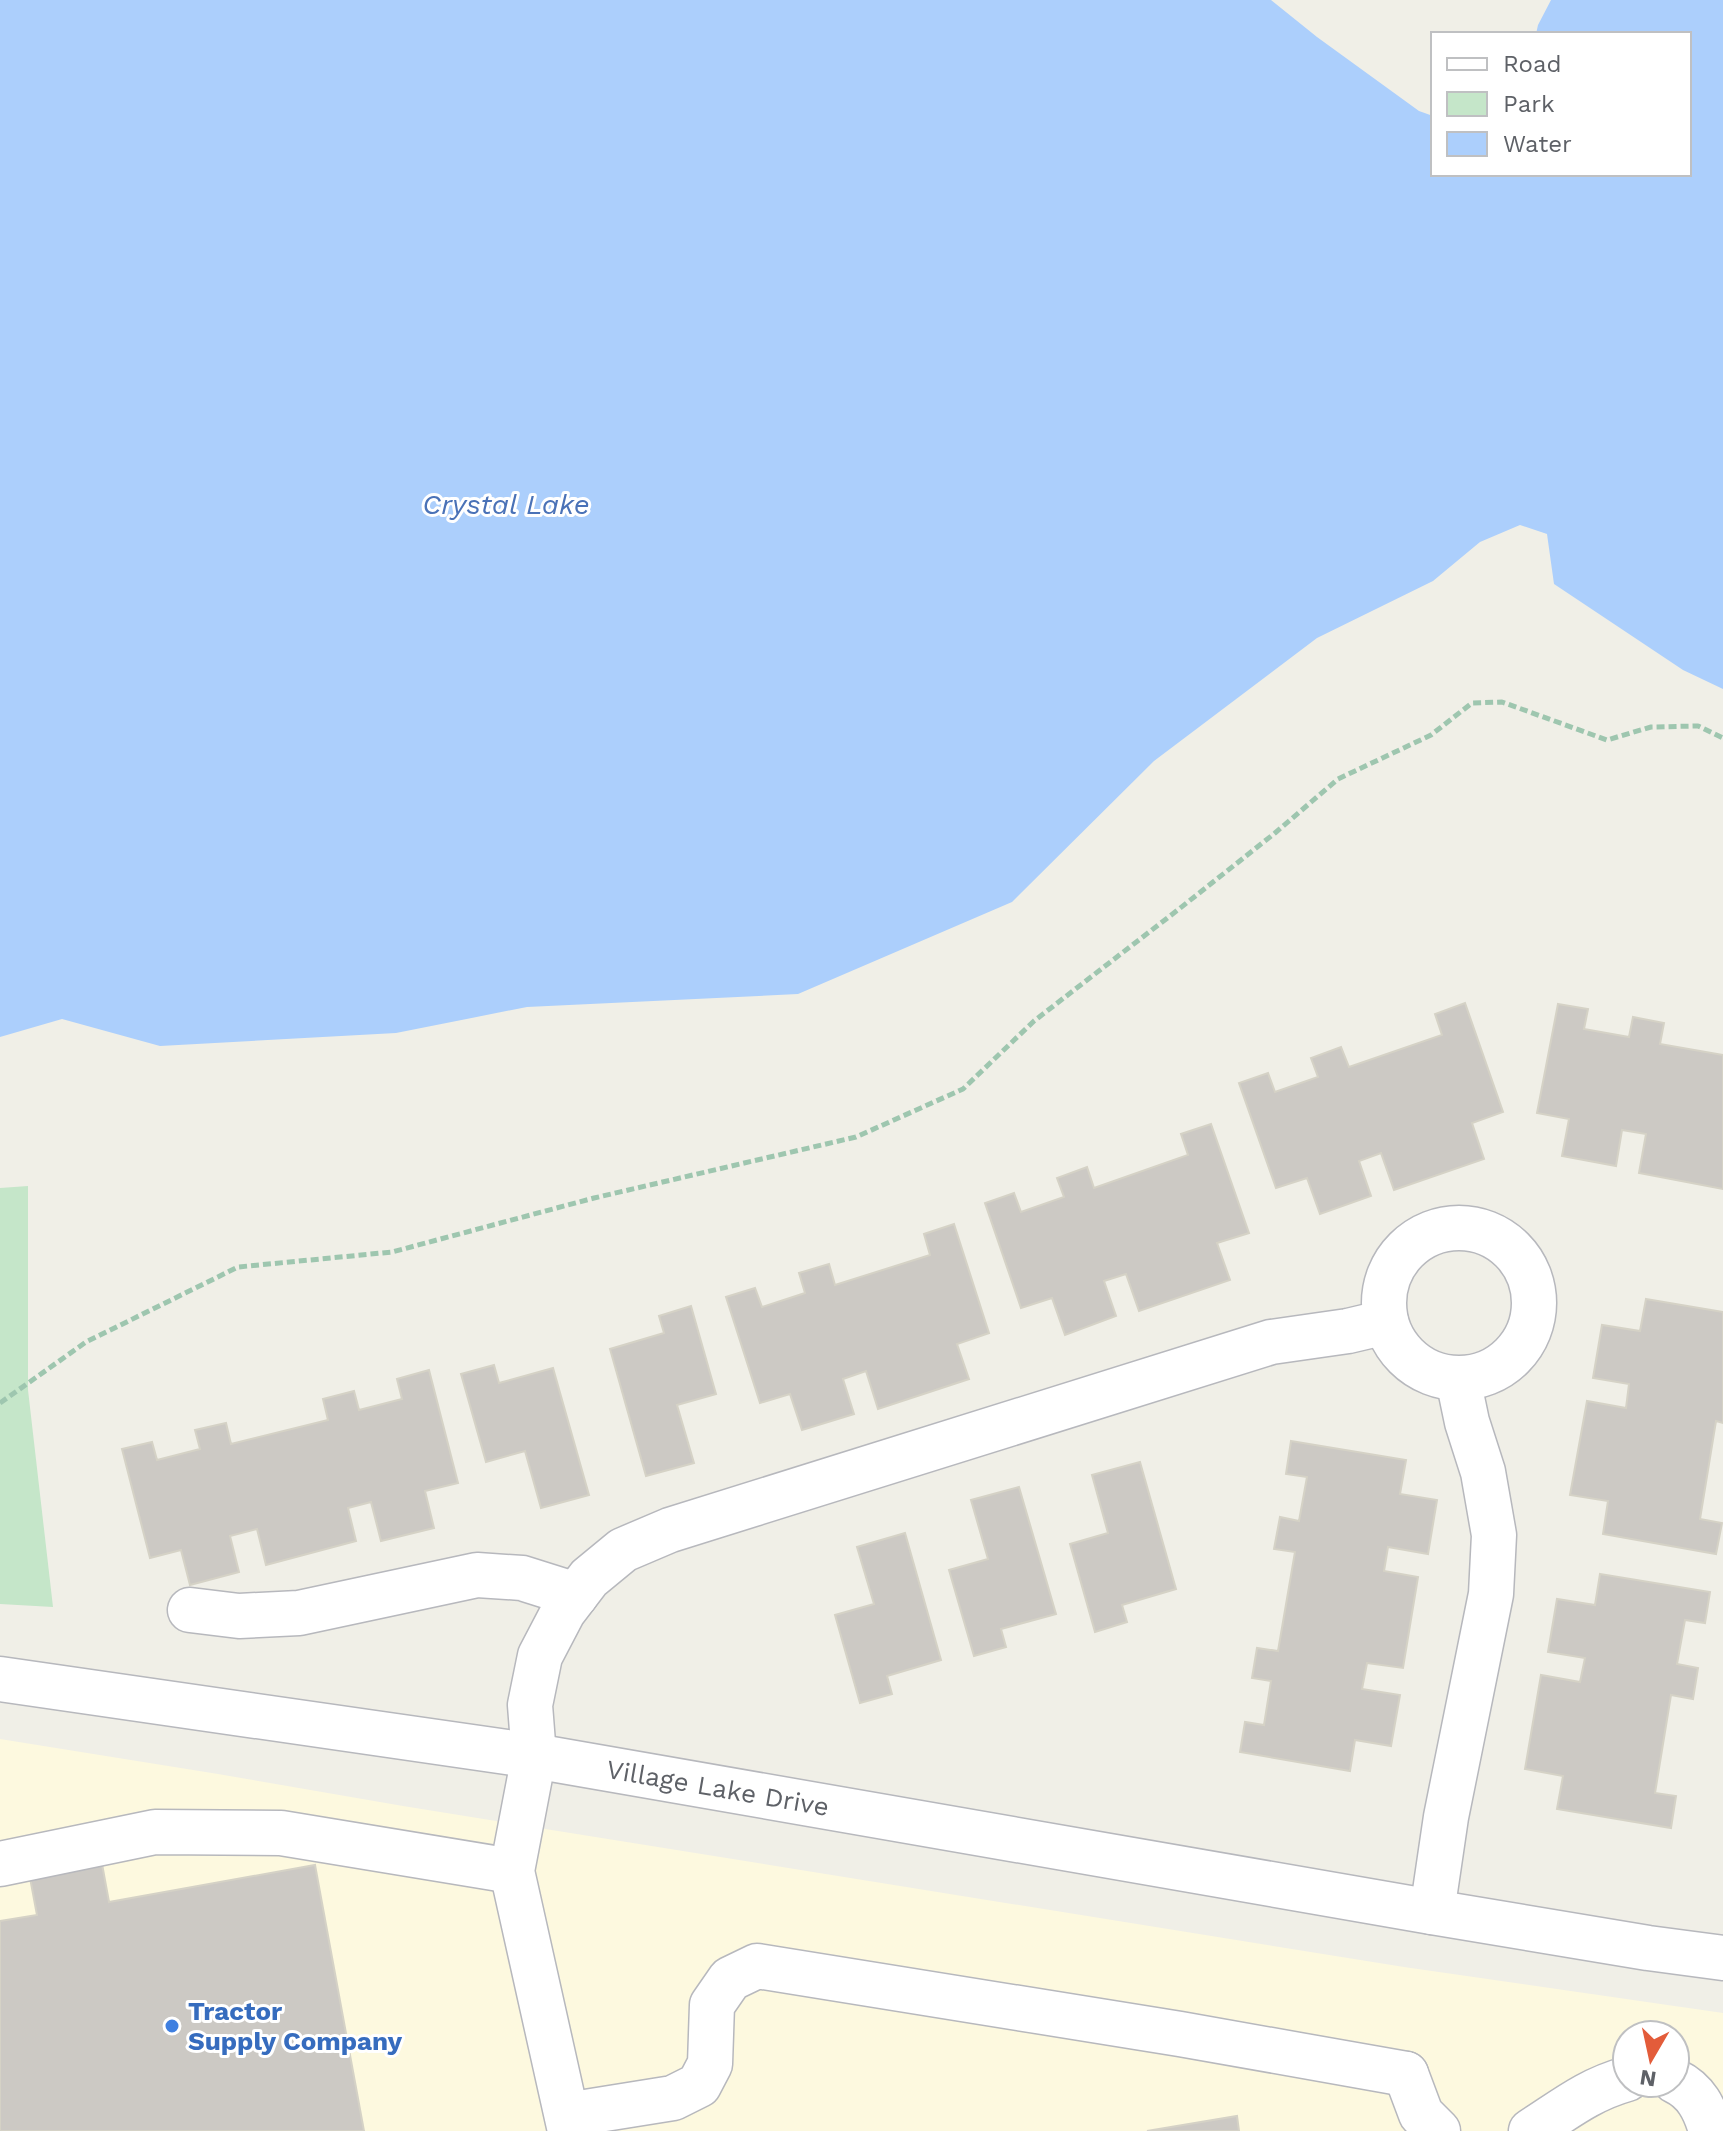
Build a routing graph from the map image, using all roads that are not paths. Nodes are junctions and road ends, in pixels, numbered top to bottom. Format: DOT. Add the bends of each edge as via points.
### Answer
graph roads {
  1 [pos="1386,1322"];
  2 [pos="1458,1379"];
  3 [pos="576,1595"];
  4 [pos="190,1610"];
  5 [pos="0,1679"];
  6 [pos="534,1756"];
  7 [pos="0,1864"];
  8 [pos="512,1871"];
  9 [pos="1432,1912"];
  10 [pos="1723,1958"];
  11 [pos="1406,2074"];
  12 [pos="1611,2083"];
  13 [pos="1691,2092"];
  14 [pos="568,2123"];
  15 [pos="1394,2131"];
  16 [pos="1438,2131"];
  17 [pos="1531,2131"];
  18 [pos="1711,2131"];
  1 -- 2 [label="street" via="1409,1361 1432,1374"];
  1 -- 2 [label="street" via="1385,1282 1402,1252 1423,1236 1448,1228 1475,1228 1502,1240 1521,1258 1532,1283 1535,1309 1528,1334 1507,1362 1484,1375"];
  1 -- 3 [label="street" via="1271,1342 670,1530 623,1550"];
  2 -- 9 [label="street" via="1494,1535 1491,1594"];
  3 -- 4 [label="street" via="522,1578 477,1575 299,1613 239,1616"];
  3 -- 6 [label="street" via="540,1656 530,1705"];
  5 -- 6 [label="street, Village Lake Drive"];
  6 -- 8 [label="street"];
  6 -- 9 [label="street, Village Lake Drive"];
  7 -- 8 [label="street" via="155,1832 281,1833"];
  8 -- 14 [label="street"];
  9 -- 10 [label="street, Village Lake Drive"];
  11 -- 14 [label="street" via="757,1966 730,1979 712,2005 710,2064 699,2085 673,2098"];
  11 -- 15 [label="street"];
  11 -- 16 [label="street" via="1421,2114"];
  12 -- 17 [label="street"];
  13 -- 18 [label="street"];
}
